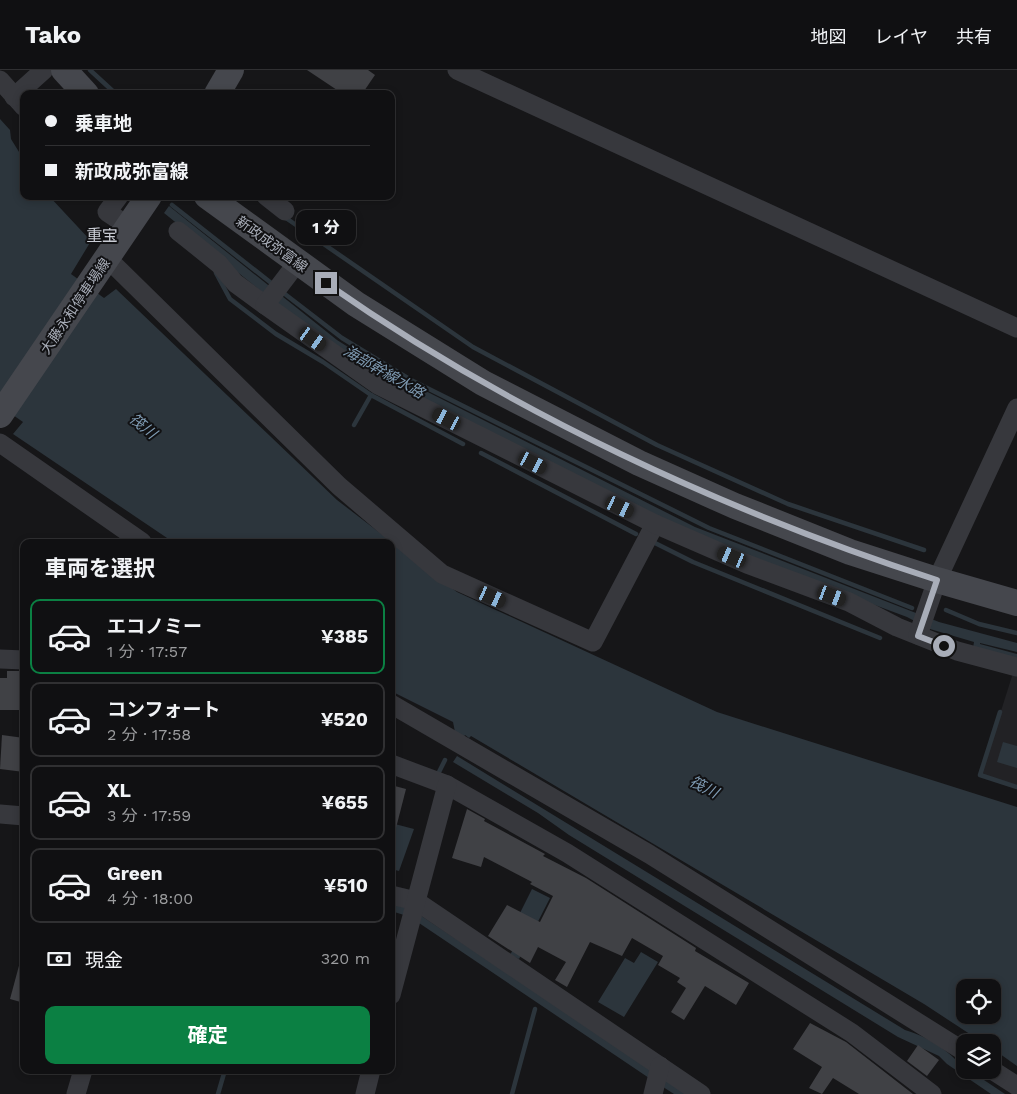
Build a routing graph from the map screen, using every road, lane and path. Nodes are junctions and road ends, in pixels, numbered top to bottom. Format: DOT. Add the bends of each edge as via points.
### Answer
graph roads {
  1 [pos="50,70"];
  2 [pos="231,70"];
  3 [pos="457,70"];
  4 [pos="0,80"];
  5 [pos="29,90"];
  6 [pos="80,90"];
  7 [pos="219,90"];
  8 [pos="19,99"];
  9 [pos="116,200"];
  10 [pos="146,200"];
  11 [pos="212,200"];
  12 [pos="271,200"];
  13 [pos="285,211"];
  14 [pos="128,226"];
  15 [pos="178,231"];
  16 [pos="107,258"];
  17 [pos="297,263"];
  18 [pos="266,303"];
  19 [pos="1017,328"];
  20 [pos="1017,408"];
  21 [pos="0,415"];
  22 [pos="0,443"];
  23 [pos="654,524"];
  24 [pos="138,539"];
  25 [pos="937,580"];
  26 [pos="1017,603"];
  27 [pos="921,627"];
  28 [pos="0,658"];
  29 [pos="20,660"];
  30 [pos="1017,667"];
  31 [pos="395,706"];
  32 [pos="395,766"];
  33 [pos="447,785"];
  34 [pos="0,814"];
  35 [pos="20,816"];
  36 [pos="395,898"];
  37 [pos="414,910"];
  38 [pos="395,980"];
  39 [pos="956,1046"];
  40 [pos="82,1074"];
  41 [pos="370,1074"];
  42 [pos="1001,1076"];
  43 [pos="657,1078"];
  44 [pos="1017,1086"];
  45 [pos="76,1094"];
  46 [pos="365,1094"];
  47 [pos="701,1094"];
  48 [pos="932,1094"];
  1 -- 5 [label="street"];
  1 -- 6 [label="main road"];
  2 -- 7 [label="main road"];
  3 -- 19 [label="street"];
  4 -- 8 [label="street"];
  9 -- 14 [label="street" via="107,212"];
  10 -- 14 [label="main road, 大藤永和停車場線"];
  11 -- 17 [label="main road, 新政成弥富線"];
  12 -- 13 [label="street"];
  14 -- 16 [label="main road, 大藤永和停車場線"];
  15 -- 18 [label="street" via="219,264 235,283"];
  16 -- 21 [label="main road, 大藤永和停車場線"];
  16 -- 23 [label="street" via="339,486 442,574 593,642"];
  17 -- 18 [label="street"];
  17 -- 25 [label="main road, 新政成弥富線" via="483,383 640,463 735,506 850,552"];
  18 -- 23 [label="street" via="378,384"];
  20 -- 25 [label="street"];
  22 -- 24 [label="street"];
  23 -- 27 [label="street" via="747,564 849,602 897,628"];
  25 -- 26 [label="main road, 新政成弥富線"];
  25 -- 27 [label="street"];
  27 -- 30 [label="street" via="957,651"];
  28 -- 29 [label="street"];
  31 -- 39 [label="street" via="649,854"];
  32 -- 33 [label="street"];
  33 -- 37 [label="street"];
  33 -- 48 [label="street" via="663,912 852,1033"];
  34 -- 35 [label="street"];
  36 -- 37 [label="street"];
  37 -- 38 [label="street"];
  37 -- 43 [label="street"];
  40 -- 45 [label="street"];
  41 -- 46 [label="street"];
  42 -- 44 [label="street"];
  43 -- 47 [label="street"];
}
